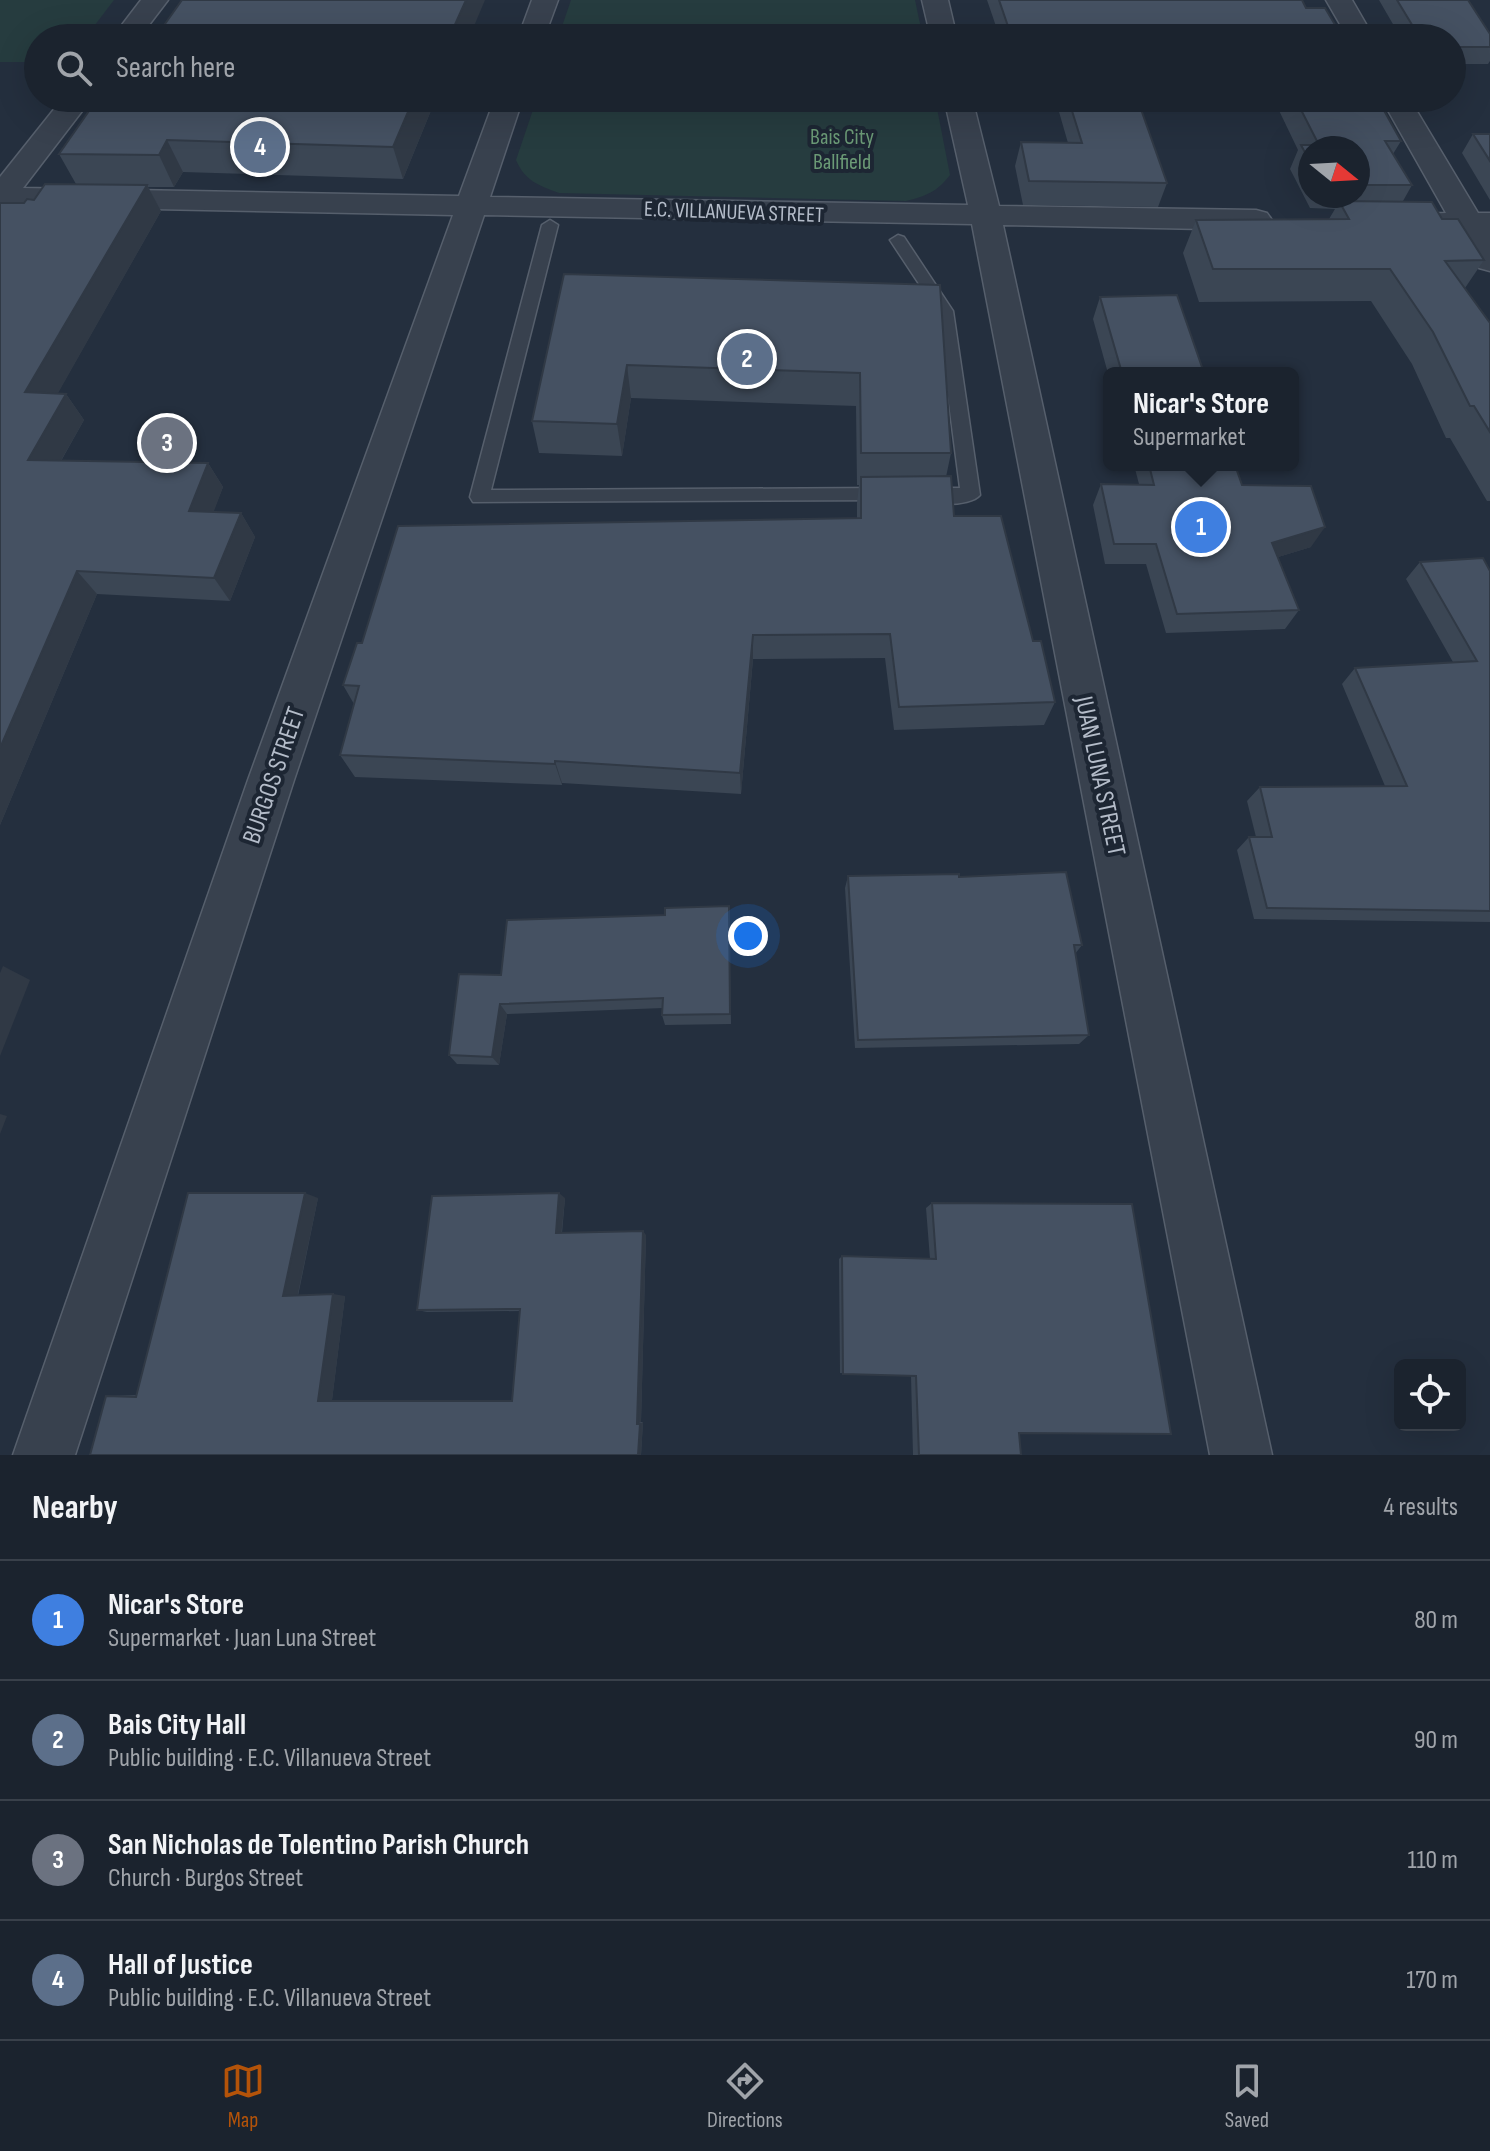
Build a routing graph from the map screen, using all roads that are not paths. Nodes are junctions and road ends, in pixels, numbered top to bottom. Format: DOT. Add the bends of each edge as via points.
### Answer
graph roads {
  1 [pos="155,0"];
  2 [pos="545,0"];
  3 [pos="935,0"];
  4 [pos="1339,0"];
  5 [pos="136,24"];
  6 [pos="536,24"];
  7 [pos="941,24"];
  8 [pos="1353,24"];
  9 [pos="67,112"];
  10 [pos="504,112"];
  11 [pos="961,112"];
  12 [pos="1404,112"];
  13 [pos="0,197"];
  14 [pos="471,205"];
  15 [pos="986,217"];
  16 [pos="1292,221"];
  17 [pos="1372,221"];
  18 [pos="1479,222"];
  19 [pos="550,225"];
  20 [pos="898,240"];
  21 [pos="1490,261"];
  22 [pos="44,1455"];
  23 [pos="1241,1455"];
  1 -- 5 [label="street"];
  2 -- 6 [label="street"];
  3 -- 7 [label="street"];
  4 -- 8 [label="street"];
  9 -- 13 [label="street"];
  10 -- 14 [label="street, BURGOS STREET"];
  11 -- 15 [label="street, JUAN LUNA STREET"];
  12 -- 18 [label="street"];
  13 -- 14 [label="street, E.C. VILLANUEVA STREET"];
  14 -- 15 [label="street, E.C. VILLANUEVA STREET"];
  14 -- 22 [label="street, BURGOS STREET"];
  15 -- 16 [label="street, E.C. VILLANUEVA STREET"];
  15 -- 23 [label="street, JUAN LUNA STREET"];
  17 -- 18 [label="street"];
  18 -- 21 [label="street"];
  19 -- 20 [label="lane" via="480,497 970,495 945,311"];
}
